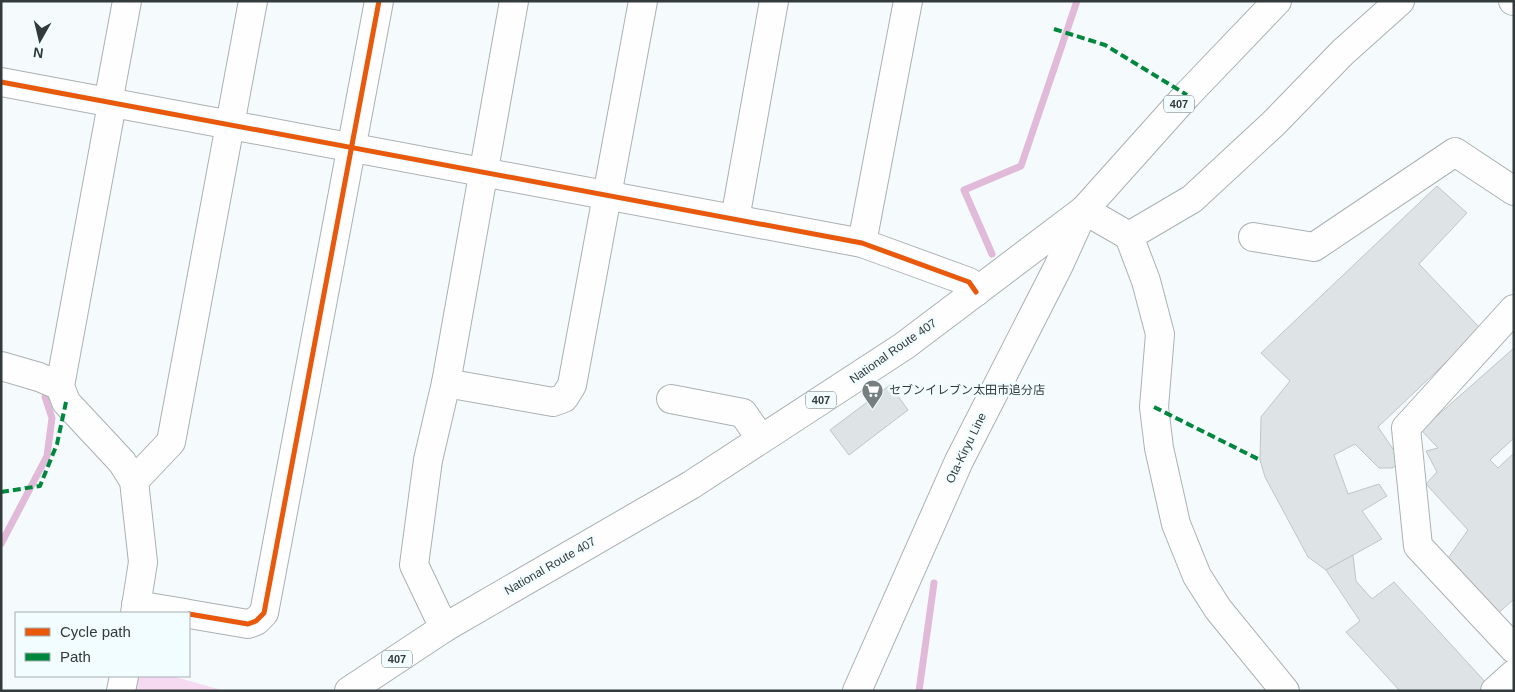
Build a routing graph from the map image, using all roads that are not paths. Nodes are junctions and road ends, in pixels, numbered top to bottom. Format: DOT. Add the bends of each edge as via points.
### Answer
graph roads {
  1 [pos="127,1"];
  2 [pos="253,1"];
  3 [pos="379,1"];
  4 [pos="514,1"];
  5 [pos="643,1"];
  6 [pos="774,1"];
  7 [pos="908,1"];
  8 [pos="1276,1"];
  9 [pos="1400,1"];
  10 [pos="1,82"];
  11 [pos="110,104"];
  12 [pos="230,126"];
  13 [pos="351,148"];
  14 [pos="483,173"];
  15 [pos="1514,191"];
  16 [pos="607,196"];
  17 [pos="1084,210"];
  18 [pos="736,220"];
  19 [pos="1129,236"];
  20 [pos="1253,237"];
  21 [pos="862,243"];
  22 [pos="976,292"];
  23 [pos="1514,309"];
  24 [pos="1,366"];
  25 [pos="446,383"];
  26 [pos="60,386"];
  27 [pos="671,399"];
  28 [pos="761,439"];
  29 [pos="134,481"];
  30 [pos="135,609"];
  31 [pos="172,612"];
  32 [pos="190,614"];
  33 [pos="444,628"];
  34 [pos="1514,649"];
  35 [pos="1514,674"];
  36 [pos="124,677"];
  37 [pos="121,691"];
  38 [pos="349,691"];
  39 [pos="857,691"];
  40 [pos="1285,691"];
  41 [pos="1495,691"];
  1 -- 11 [label="main road"];
  2 -- 12 [label="main road"];
  3 -- 13 [label="main road"];
  4 -- 14 [label="main road"];
  5 -- 16 [label="main road"];
  6 -- 18 [label="main road"];
  7 -- 21 [label="main road"];
  8 -- 17 [label="main road, National Route 407 / 407"];
  9 -- 19 [label="main road" via="1192,199"];
  10 -- 11 [label="main road"];
  11 -- 12 [label="main road"];
  11 -- 26 [label="main road"];
  12 -- 13 [label="main road"];
  12 -- 29 [label="main road" via="171,442"];
  13 -- 14 [label="main road"];
  13 -- 32 [label="main road" via="264,613 248,624"];
  14 -- 16 [label="main road"];
  14 -- 25 [label="main road"];
  15 -- 20 [label="main road" via="1455,152 1314,247"];
  16 -- 18 [label="main road"];
  16 -- 25 [label="main road" via="572,385 564,398 554,402"];
  17 -- 19 [label="main road"];
  17 -- 22 [label="main road, National Route 407 / 407"];
  17 -- 39 [label="main road, Ota-Kiryu Line" via="959,460"];
  18 -- 21 [label="main road"];
  19 -- 40 [label="main road" via="1146,281 1160,334 1154,407 1159,448 1176,524 1197,576 1218,609"];
  21 -- 22 [label="main road" via="969,282"];
  22 -- 28 [label="main road, National Route 407 / 407" via="904,346"];
  23 -- 34 [label="main road" via="1406,428 1418,546"];
  24 -- 26 [label="main road"];
  25 -- 33 [label="main road" via="428,460 414,565"];
  26 -- 29 [label="main road" via="66,402 122,462"];
  27 -- 28 [label="main road" via="743,413"];
  28 -- 33 [label="main road, National Route 407 / 407" via="691,485"];
  29 -- 30 [label="main road" via="143,562"];
  30 -- 31 [label="main road"];
  33 -- 38 [label="main road, National Route 407 / 407"];
  35 -- 41 [label="main road"];
  36 -- 37 [label="main road"];
}
